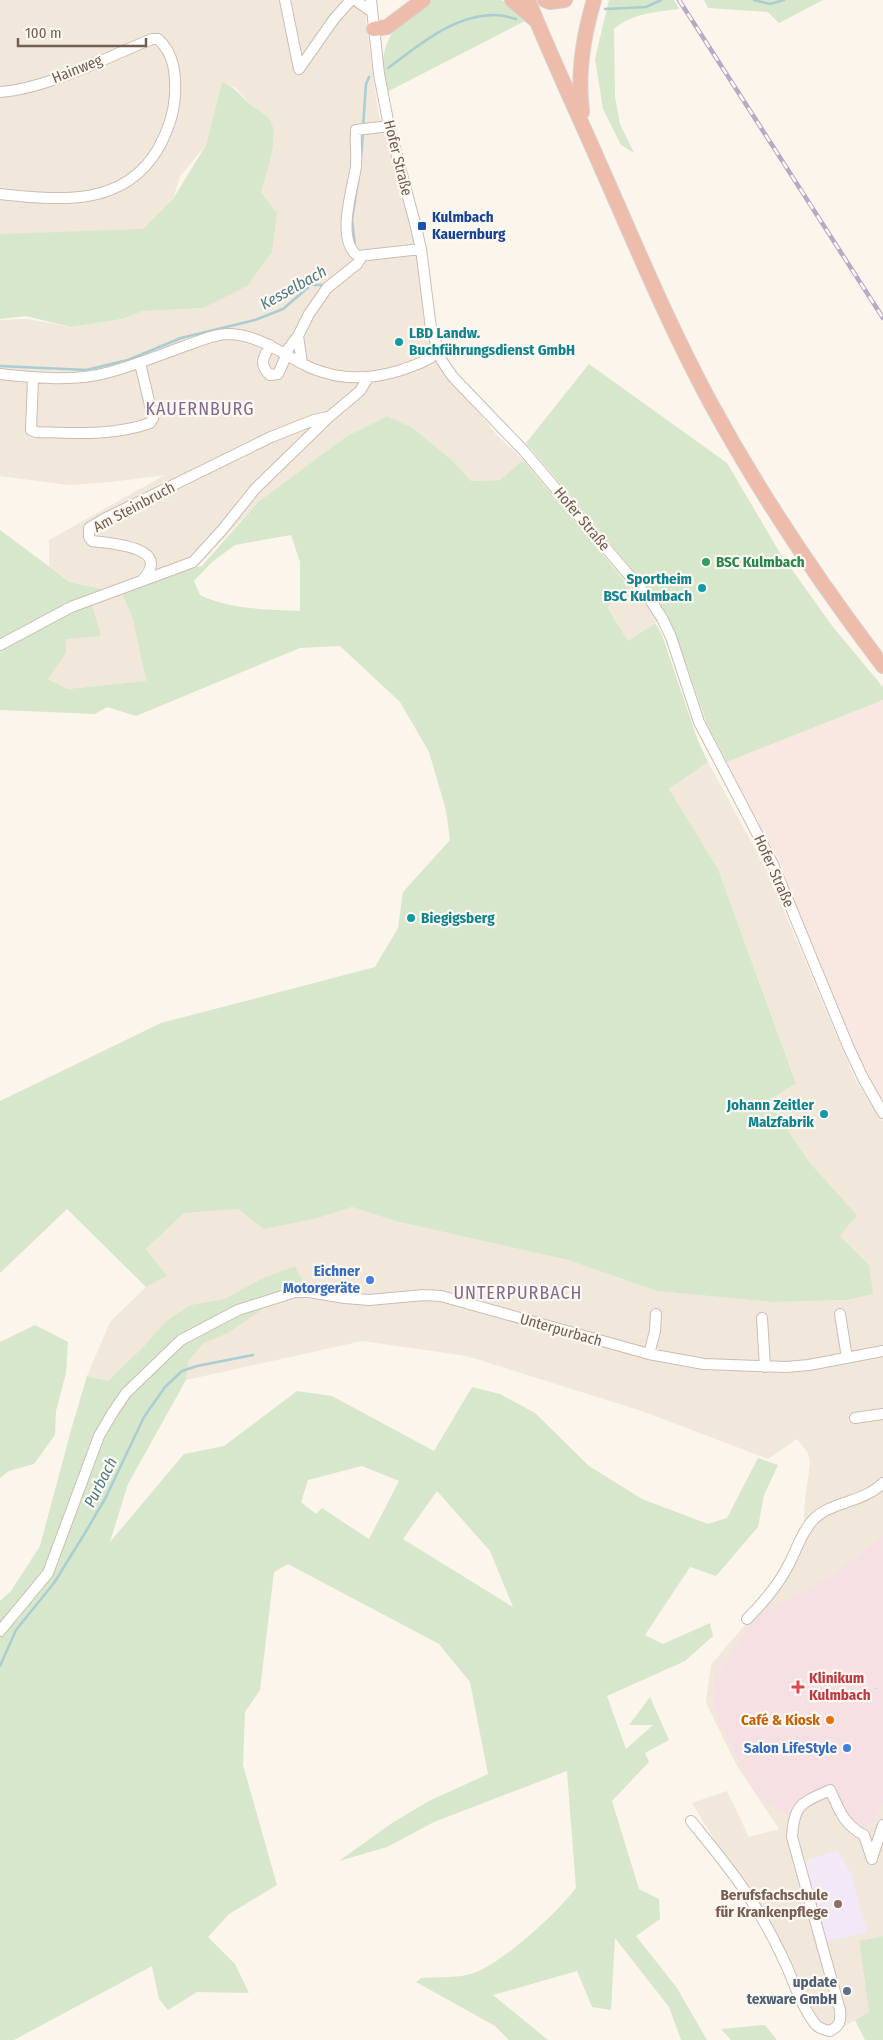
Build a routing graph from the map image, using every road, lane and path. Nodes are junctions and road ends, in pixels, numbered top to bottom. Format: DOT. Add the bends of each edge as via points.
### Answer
graph roads {
  1 [pos="285,0"];
  2 [pos="351,0"];
  3 [pos="355,0"];
  4 [pos="371,0"];
  5 [pos="423,0"];
  6 [pos="512,0"];
  7 [pos="528,0"];
  8 [pos="545,0"];
  9 [pos="565,0"];
  10 [pos="594,0"];
  11 [pos="372,11"];
  12 [pos="537,22"];
  13 [pos="374,29"];
  14 [pos="0,92"];
  15 [pos="389,126"];
  16 [pos="584,127"];
  17 [pos="0,194"];
  18 [pos="421,249"];
  19 [pos="358,255"];
  20 [pos="298,336"];
  21 [pos="270,345"];
  22 [pos="439,352"];
  23 [pos="286,353"];
  24 [pos="140,362"];
  25 [pos="302,363"];
  26 [pos="0,374"];
  27 [pos="33,378"];
  28 [pos="368,378"];
  29 [pos="329,417"];
  30 [pos="143,579"];
  31 [pos="0,645"];
  32 [pos="883,666"];
  33 [pos="883,1113"];
  34 [pos="656,1314"];
  35 [pos="840,1314"];
  36 [pos="762,1318"];
  37 [pos="883,1351"];
  38 [pos="649,1354"];
  39 [pos="847,1358"];
  40 [pos="765,1367"];
  41 [pos="883,1414"];
  42 [pos="855,1418"];
  43 [pos="883,1483"];
  44 [pos="747,1618"];
  45 [pos="0,1631"];
  46 [pos="691,1821"];
  47 [pos="883,1825"];
  1 -- 2 [label="street" via="299,69"];
  3 -- 11 [label="street"];
  4 -- 11 [label="street, Hofer Straße"];
  5 -- 13 [label="highway" via="387,27"];
  6 -- 12 [label="highway"];
  7 -- 12 [label="highway"];
  8 -- 9 [label="highway"];
  10 -- 16 [label="highway" via="580,62"];
  11 -- 13 [label="street, Hofer Straße"];
  12 -- 16 [label="highway"];
  13 -- 15 [label="street, Hofer Straße"];
  14 -- 17 [label="street, Hainweg" via="55,79 152,38 158,39 169,52 175,79 174,112 166,135 151,160 128,182 106,192 68,199"];
  15 -- 18 [label="street, Hofer Straße"];
  15 -- 19 [label="street" via="356,130 356,163 346,226 349,246"];
  16 -- 32 [label="highway" via="656,293 710,401 802,555"];
  18 -- 19 [label="street"];
  18 -- 22 [label="street, Hofer Straße" via="431,328"];
  19 -- 20 [label="street" via="357,264 327,288"];
  20 -- 23 [label="street"];
  20 -- 25 [label="street"];
  21 -- 23 [label="street"];
  21 -- 23 [label="street" via="262,360 270,374 278,374"];
  21 -- 24 [label="street" via="248,336 227,334"];
  22 -- 28 [label="street" via="428,360"];
  22 -- 33 [label="street, Hofer Straße" via="453,377 530,459 662,618 699,722 773,864 848,1046"];
  23 -- 25 [label="street"];
  24 -- 27 [label="street" via="108,373 77,378"];
  24 -- 27 [label="street" via="153,418 150,423 107,432 31,430"];
  25 -- 28 [label="street" via="325,373"];
  26 -- 27 [label="street"];
  28 -- 29 [label="street, Am Steinbruch" via="360,391"];
  29 -- 30 [label="street, Am Steinbruch" via="255,489 193,562"];
  29 -- 30 [label="street, Am Steinbruch" via="271,437 89,528 92,541 130,546 142,551 151,560"];
  30 -- 31 [label="street" via="71,607"];
  34 -- 38 [label="street"];
  35 -- 39 [label="street"];
  36 -- 40 [label="street"];
  37 -- 39 [label="street, Unterpurbach"];
  38 -- 40 [label="street, Unterpurbach" via="704,1364"];
  38 -- 45 [label="street, Unterpurbach" via="441,1296 369,1300 295,1292 238,1310 181,1340 126,1393 99,1436 48,1573"];
  39 -- 40 [label="street, Unterpurbach" via="809,1366"];
  41 -- 42 [label="street"];
  43 -- 44 [label="street" via="866,1496 827,1510 814,1519 803,1532 776,1587"];
  46 -- 47 [label="street" via="730,1868 754,1904 815,2024 830,2030 838,2026 840,2010 792,1836 793,1820 800,1806 830,1790 844,1821 864,1835 872,1859"];
}
